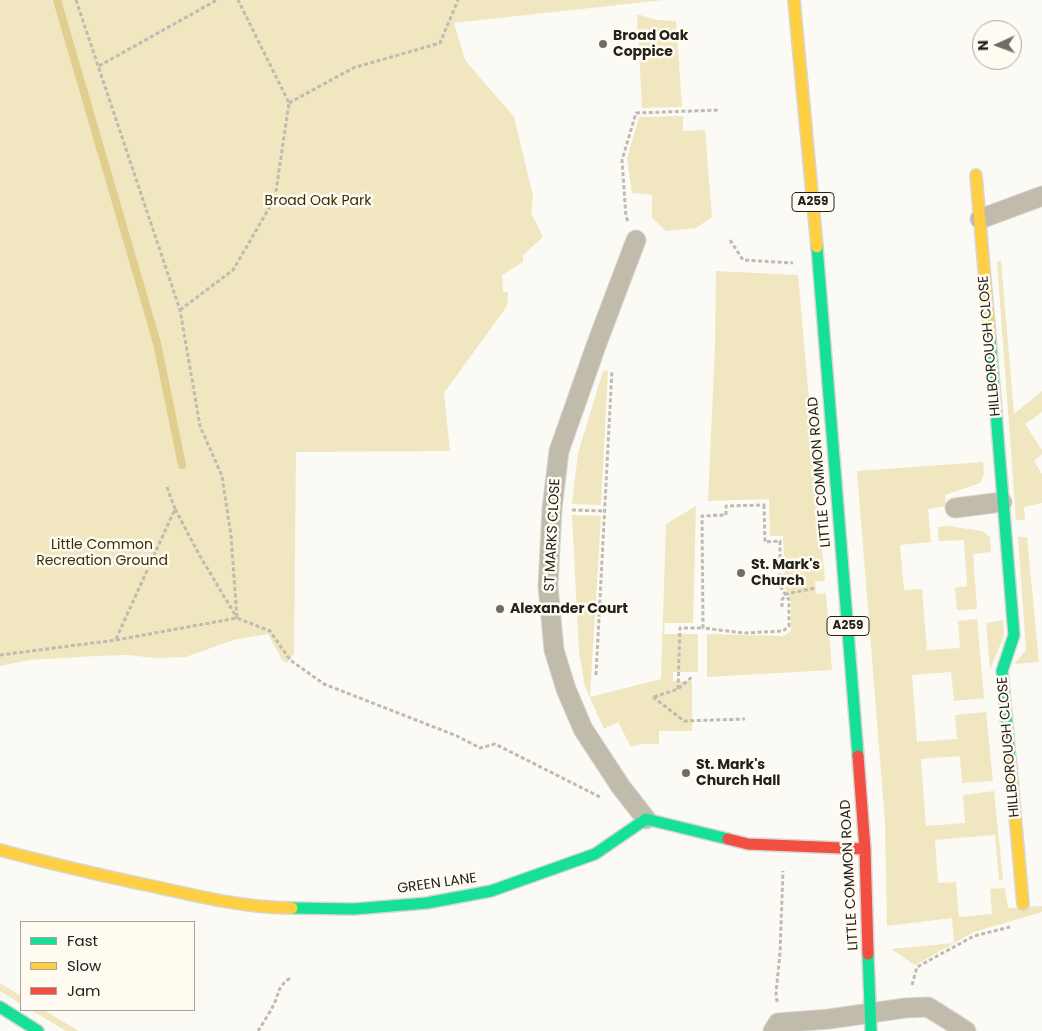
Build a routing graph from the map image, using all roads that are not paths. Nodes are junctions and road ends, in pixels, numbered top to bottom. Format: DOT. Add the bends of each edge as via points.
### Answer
graph roads {
  1 [pos="794,0"];
  2 [pos="976,176"];
  3 [pos="1042,196"];
  4 [pos="980,219"];
  5 [pos="636,240"];
  6 [pos="1002,502"];
  7 [pos="955,508"];
  8 [pos="646,819"];
  9 [pos="865,849"];
  10 [pos="0,850"];
  11 [pos="1023,904"];
  12 [pos="0,1007"];
  13 [pos="871,1022"];
  14 [pos="12,1024"];
  15 [pos="776,1027"];
  16 [pos="38,1031"];
  17 [pos="966,1031"];
  1 -- 9 [label="main road, LITTLE COMMON ROAD / A259" via="819,264"];
  2 -- 4 [label="main road, HILLBOROUGH CLOSE"];
  3 -- 4 [label="street"];
  4 -- 6 [label="main road, HILLBOROUGH CLOSE"];
  5 -- 8 [label="street, ST MARKS CLOSE" via="596,343 560,451 552,509 548,586 554,650 566,689 583,729"];
  6 -- 7 [label="street"];
  6 -- 11 [label="main road, HILLBOROUGH CLOSE" via="1014,636 1002,671"];
  8 -- 9 [label="main road" via="748,844"];
  8 -- 10 [label="main road, GREEN LANE" via="595,854 491,891 427,903 354,909 274,908 204,898"];
  9 -- 13 [label="main road, LITTLE COMMON ROAD / A259"];
  12 -- 14 [label="main road"];
  13 -- 15 [label="street"];
  13 -- 17 [label="street" via="905,1008 928,1007"];
  14 -- 16 [label="main road"];
}
